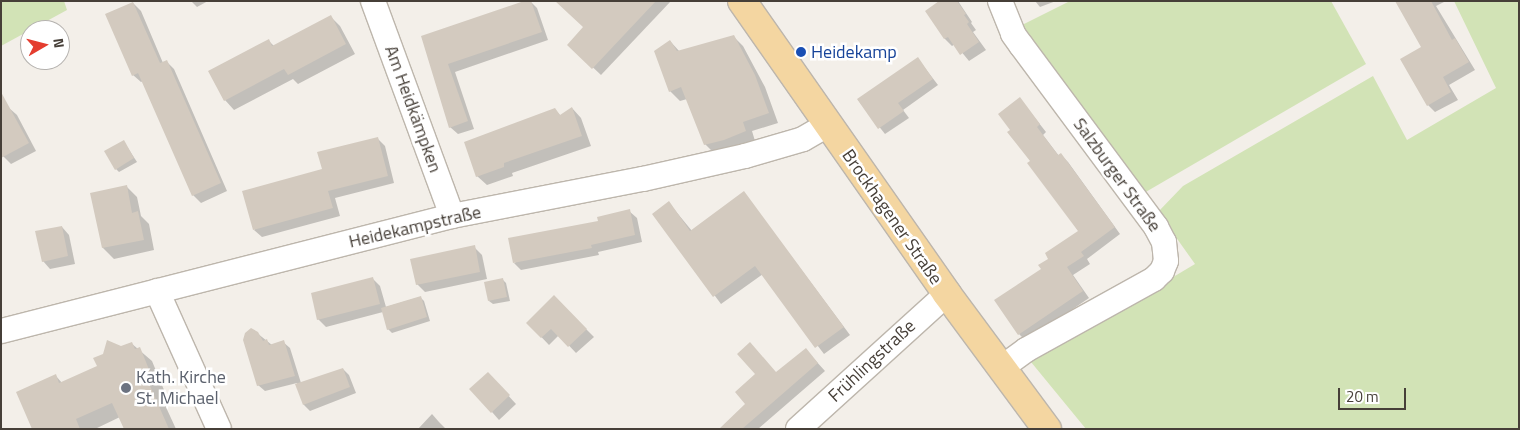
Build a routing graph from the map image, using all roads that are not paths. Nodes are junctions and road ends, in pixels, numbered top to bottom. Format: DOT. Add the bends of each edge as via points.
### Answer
graph roads {
  1 [pos="373,1"];
  2 [pos="742,1"];
  3 [pos="1000,1"];
  4 [pos="827,125"];
  5 [pos="452,216"];
  6 [pos="157,291"];
  7 [pos="947,294"];
  8 [pos="1,331"];
  9 [pos="1001,368"];
  10 [pos="220,429"];
  11 [pos="798,429"];
  12 [pos="1047,429"];
  1 -- 5 [label="street, Am Heidkämpken"];
  2 -- 4 [label="main road, Brockhagener Straße"];
  3 -- 9 [label="street, Salzburger Straße" via="1013,34 1156,227 1164,242 1166,261 1154,279 1026,350"];
  4 -- 5 [label="street, Heidekampstraße" via="803,139 745,156"];
  4 -- 7 [label="main road, Brockhagener Straße"];
  5 -- 6 [label="street, Heidekampstraße"];
  6 -- 8 [label="street, Heidekampstraße"];
  6 -- 10 [label="street"];
  7 -- 9 [label="main road, Brockhagener Straße"];
  7 -- 11 [label="street, Frühlingstraße"];
  9 -- 12 [label="main road, Brockhagener Straße"];
}
